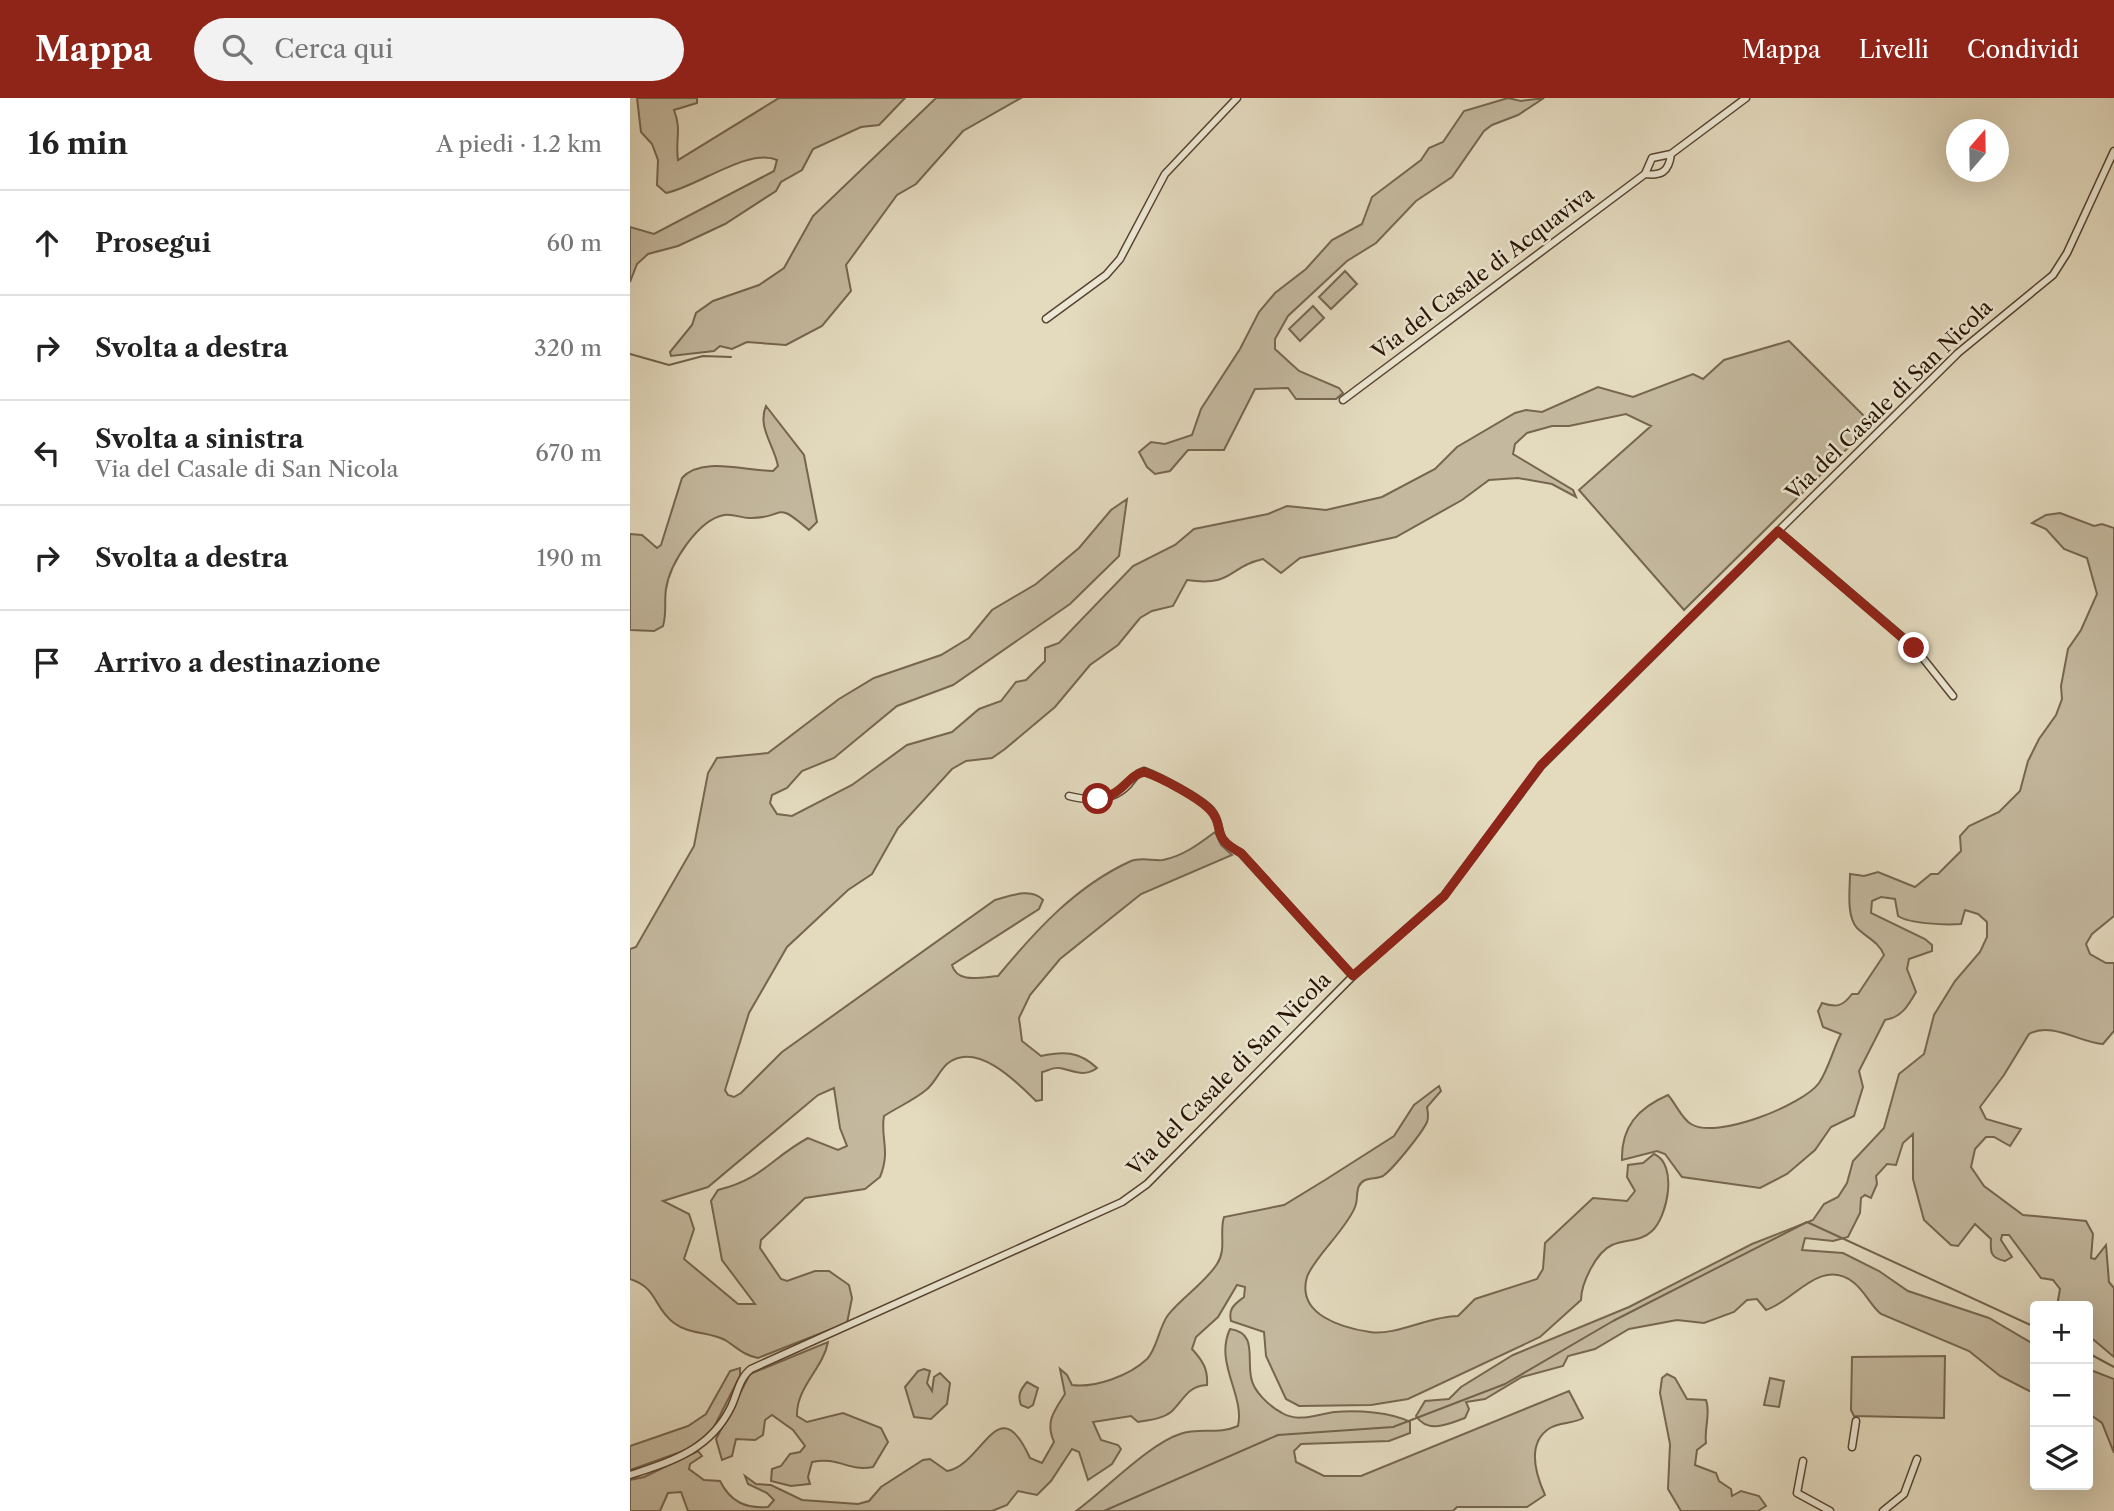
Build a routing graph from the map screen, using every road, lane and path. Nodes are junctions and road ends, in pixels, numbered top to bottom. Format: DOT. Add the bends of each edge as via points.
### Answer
graph roads {
  1 [pos="1237,98"];
  2 [pos="1746,98"];
  3 [pos="2114,150"];
  4 [pos="1671,154"];
  5 [pos="1644,174"];
  6 [pos="1046,319"];
  7 [pos="1343,400"];
  8 [pos="1778,531"];
  9 [pos="1954,696"];
  10 [pos="1069,796"];
  11 [pos="1353,976"];
  12 [pos="1856,1421"];
  13 [pos="1852,1447"];
  14 [pos="1917,1459"];
  15 [pos="1803,1461"];
  16 [pos="630,1475"];
  17 [pos="1830,1511"];
  18 [pos="1883,1511"];
  1 -- 6 [label="street" via="1166,174 1120,259"];
  2 -- 4 [label="street, Via del Casale di Acquaviva"];
  3 -- 8 [label="street, Via del Casale di San Nicola" via="2053,275 1973,339"];
  4 -- 5 [label="street, Via del Casale di Acquaviva" via="1652,158"];
  4 -- 5 [label="street, Via del Casale di Acquaviva" via="1663,173"];
  5 -- 7 [label="street, Via del Casale di Acquaviva"];
  8 -- 9 [label="street" via="1914,648"];
  8 -- 11 [label="street, Via del Casale di San Nicola" via="1541,765 1444,896"];
  10 -- 11 [label="street" via="1084,800 1112,796 1144,772 1198,801 1211,811 1224,842 1241,853"];
  11 -- 16 [label="street, Via del Casale di San Nicola" via="1147,1184 1122,1202 751,1369 708,1440 668,1462"];
  12 -- 13 [label="street"];
  14 -- 18 [label="street" via="1904,1494"];
  15 -- 17 [label="street" via="1797,1493"];
}
